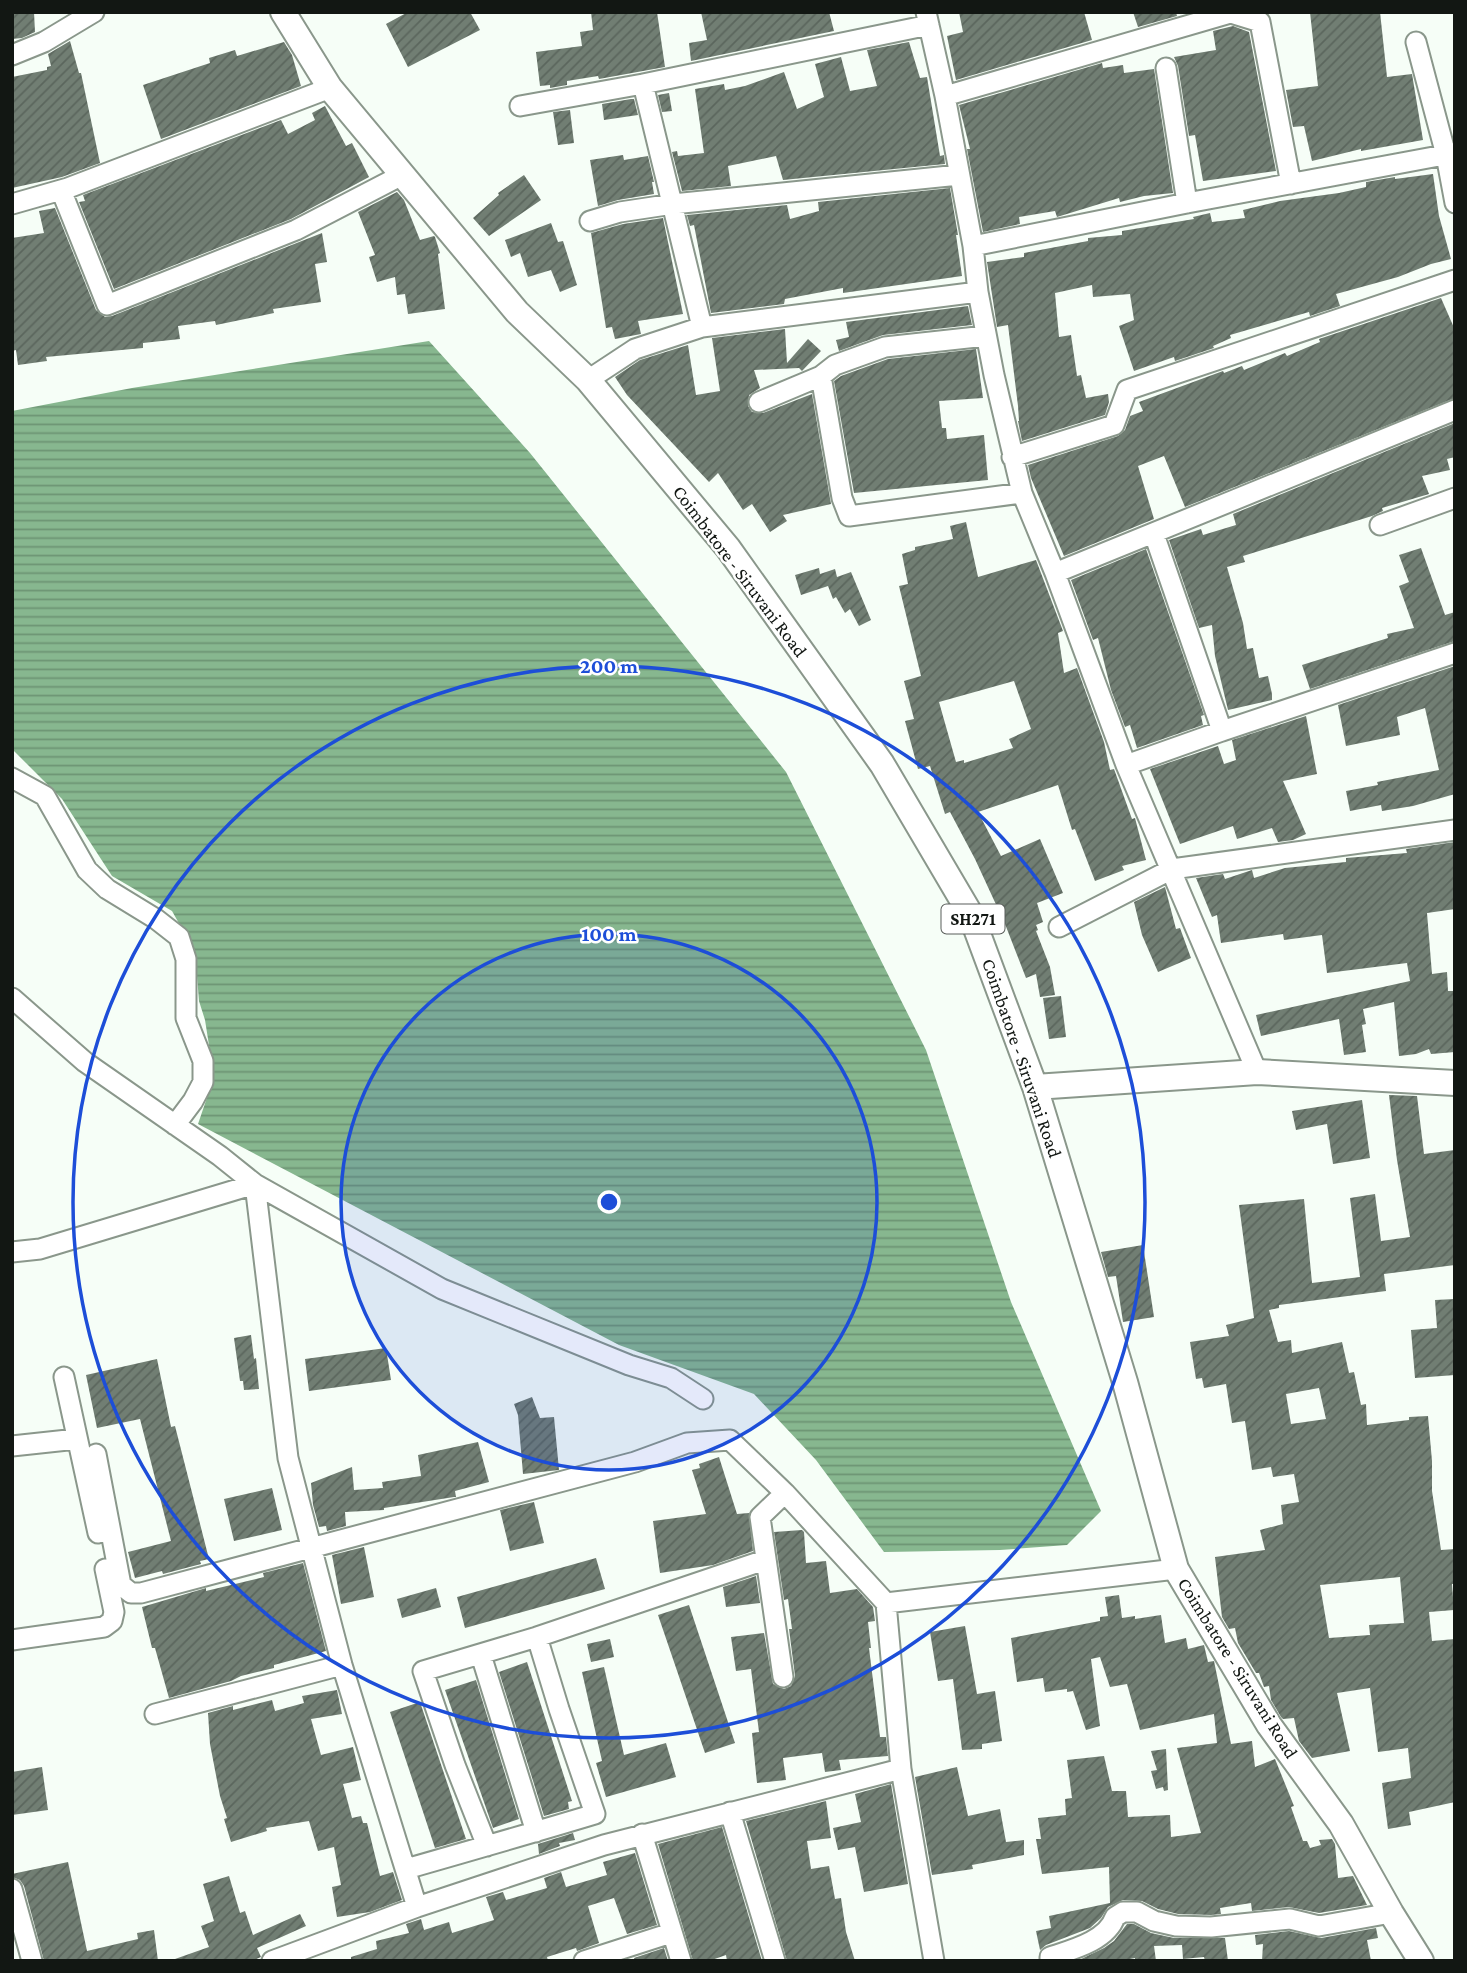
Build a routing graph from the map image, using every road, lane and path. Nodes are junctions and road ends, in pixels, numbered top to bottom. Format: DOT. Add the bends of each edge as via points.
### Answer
graph roads {
  1 [pos="94,12"];
  2 [pos="283,12"];
  3 [pos="1234,13"];
  4 [pos="928,18"];
  5 [pos="1416,42"];
  6 [pos="12,55"];
  7 [pos="1166,68"];
  8 [pos="643,84"];
  9 [pos="330,88"];
  10 [pos="945,96"];
  11 [pos="520,106"];
  12 [pos="1450,154"];
  13 [pos="402,175"];
  14 [pos="960,175"];
  15 [pos="1291,184"];
  16 [pos="61,190"];
  17 [pos="1187,203"];
  18 [pos="1455,203"];
  19 [pos="12,204"];
  20 [pos="673,204"];
  21 [pos="590,221"];
  22 [pos="973,246"];
  23 [pos="1455,280"];
  24 [pos="978,292"];
  25 [pos="702,327"];
  26 [pos="986,336"];
  27 [pos="821,376"];
  28 [pos="588,380"];
  29 [pos="759,402"];
  30 [pos="1455,410"];
  31 [pos="1012,457"];
  32 [pos="1022,493"];
  33 [pos="1455,498"];
  34 [pos="1380,525"];
  35 [pos="1154,534"];
  36 [pos="1055,573"];
  37 [pos="1455,653"];
  38 [pos="1222,731"];
  39 [pos="1126,765"];
  40 [pos="12,778"];
  41 [pos="1455,830"];
  42 [pos="1172,869"];
  43 [pos="1059,927"];
  44 [pos="12,998"];
  45 [pos="1257,1072"];
  46 [pos="1035,1087"];
  47 [pos="1454,1087"];
  48 [pos="175,1125"];
  49 [pos="255,1184"];
  50 [pos="12,1252"];
  51 [pos="64,1377"];
  52 [pos="703,1399"];
  53 [pos="77,1438"];
  54 [pos="12,1446"];
  55 [pos="96,1454"];
  56 [pos="785,1493"];
  57 [pos="312,1548"];
  58 [pos="765,1560"];
  59 [pos="1176,1569"];
  60 [pos="886,1603"];
  61 [pos="537,1637"];
  62 [pos="12,1640"];
  63 [pos="481,1655"];
  64 [pos="342,1665"];
  65 [pos="783,1677"];
  66 [pos="155,1714"];
  67 [pos="901,1769"];
  68 [pos="730,1812"];
  69 [pos="595,1814"];
  70 [pos="536,1832"];
  71 [pos="642,1834"];
  72 [pos="604,1845"];
  73 [pos="487,1846"];
  74 [pos="405,1869"];
  75 [pos="12,1889"];
  76 [pos="417,1907"];
  77 [pos="1391,1913"];
  78 [pos="671,1933"];
  79 [pos="32,1961"];
  80 [pos="272,1961"];
  81 [pos="584,1961"];
  82 [pos="681,1961"];
  83 [pos="775,1961"];
  84 [pos="934,1961"];
  85 [pos="1050,1961"];
  86 [pos="1421,1961"];
  1 -- 6 [label="street"];
  2 -- 9 [label="main road, Coimbatore - Siruvani Road / SH271"];
  3 -- 10 [label="street"];
  3 -- 15 [label="street" via="1260,22"];
  4 -- 8 [label="street"];
  4 -- 10 [label="street"];
  5 -- 12 [label="street"];
  7 -- 17 [label="street"];
  8 -- 11 [label="street"];
  8 -- 20 [label="street"];
  9 -- 13 [label="main road, Coimbatore - Siruvani Road / SH271"];
  9 -- 16 [label="street"];
  10 -- 14 [label="street"];
  12 -- 15 [label="street"];
  12 -- 18 [label="street"];
  13 -- 16 [label="street" via="296,230 107,305"];
  13 -- 28 [label="main road, Coimbatore - Siruvani Road / SH271" via="517,312"];
  14 -- 20 [label="street"];
  14 -- 22 [label="street"];
  15 -- 17 [label="street"];
  16 -- 19 [label="street"];
  17 -- 22 [label="street"];
  20 -- 21 [label="street"];
  20 -- 25 [label="street"];
  22 -- 24 [label="street"];
  23 -- 31 [label="street" via="1127,390 1115,425"];
  24 -- 25 [label="street"];
  24 -- 26 [label="street"];
  25 -- 28 [label="street" via="635,349"];
  26 -- 27 [label="street" via="885,347 835,365"];
  26 -- 31 [label="street"];
  27 -- 29 [label="street"];
  27 -- 32 [label="street" via="838,479 849,516"];
  28 -- 46 [label="main road, Coimbatore - Siruvani Road / SH271" via="728,548 882,764 971,915"];
  30 -- 35 [label="street"];
  31 -- 32 [label="street"];
  32 -- 36 [label="street"];
  33 -- 34 [label="street"];
  35 -- 36 [label="street"];
  35 -- 38 [label="street"];
  36 -- 39 [label="street"];
  37 -- 38 [label="street"];
  38 -- 39 [label="street"];
  39 -- 42 [label="street"];
  40 -- 48 [label="street" via="45,796 87,870 107,889 179,937 186,959 186,1018 203,1061 203,1082"];
  41 -- 42 [label="street"];
  42 -- 43 [label="street"];
  42 -- 45 [label="street"];
  44 -- 48 [label="street" via="85,1062"];
  45 -- 46 [label="main road"];
  45 -- 47 [label="main road"];
  46 -- 59 [label="main road, Coimbatore - Siruvani Road / SH271" via="1125,1382"];
  48 -- 49 [label="street"];
  49 -- 50 [label="street" via="40,1249"];
  49 -- 52 [label="street" via="442,1289 671,1378"];
  49 -- 57 [label="street" via="288,1458"];
  51 -- 53 [label="street"];
  53 -- 54 [label="street"];
  53 -- 62 [label="street" via="114,1612 112,1621 104,1627"];
  55 -- 57 [label="street" via="121,1585 131,1593"];
  56 -- 57 [label="street" via="730,1440 687,1443 635,1462"];
  56 -- 58 [label="street" via="760,1517"];
  56 -- 60 [label="street"];
  57 -- 64 [label="street"];
  58 -- 61 [label="street"];
  58 -- 65 [label="street"];
  59 -- 60 [label="street"];
  59 -- 77 [label="main road, Coimbatore - Siruvani Road / SH271" via="1269,1725 1340,1824"];
  60 -- 67 [label="street"];
  61 -- 63 [label="street"];
  61 -- 69 [label="street"];
  63 -- 70 [label="street"];
  63 -- 73 [label="street" via="424,1671"];
  64 -- 66 [label="street"];
  64 -- 74 [label="street"];
  67 -- 68 [label="street"];
  67 -- 84 [label="street"];
  68 -- 71 [label="street"];
  68 -- 83 [label="street"];
  69 -- 70 [label="street"];
  69 -- 72 [label="street"];
  70 -- 73 [label="street"];
  71 -- 72 [label="street"];
  71 -- 78 [label="street"];
  72 -- 76 [label="street"];
  73 -- 74 [label="street"];
  74 -- 76 [label="street"];
  75 -- 79 [label="street"];
  76 -- 80 [label="street"];
  77 -- 85 [label="street" via="1319,1926 1290,1919 1211,1927 1176,1926 1137,1912 1123,1912 1102,1933 1050,1957"];
  77 -- 86 [label="main road, Coimbatore - Siruvani Road / SH271"];
  78 -- 81 [label="street"];
  78 -- 82 [label="street"];
}
